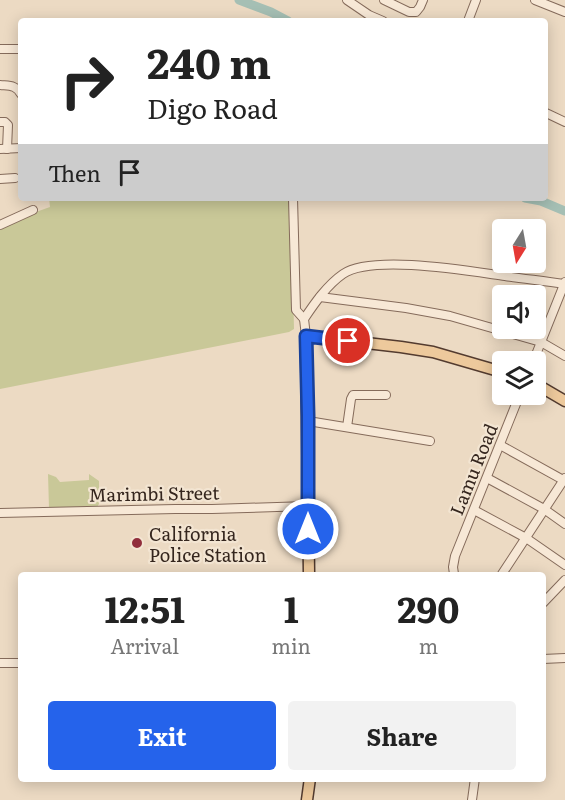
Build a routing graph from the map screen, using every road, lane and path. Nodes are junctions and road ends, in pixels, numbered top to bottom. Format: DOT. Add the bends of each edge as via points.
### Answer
graph roads {
  1 [pos="346,0"];
  2 [pos="384,0"];
  3 [pos="423,0"];
  4 [pos="476,0"];
  5 [pos="535,0"];
  6 [pos="558,4"];
  7 [pos="565,12"];
  8 [pos="376,18"];
  9 [pos="469,18"];
  10 [pos="0,49"];
  11 [pos="18,49"];
  12 [pos="0,86"];
  13 [pos="18,89"];
  14 [pos="548,114"];
  15 [pos="0,122"];
  16 [pos="565,122"];
  17 [pos="4,149"];
  18 [pos="15,178"];
  19 [pos="0,179"];
  20 [pos="293,201"];
  21 [pos="33,210"];
  22 [pos="0,225"];
  23 [pos="565,283"];
  24 [pos="320,297"];
  25 [pos="304,319"];
  26 [pos="306,336"];
  27 [pos="541,342"];
  28 [pos="538,351"];
  29 [pos="565,356"];
  30 [pos="492,369"];
  31 [pos="546,390"];
  32 [pos="386,395"];
  33 [pos="565,401"];
  34 [pos="516,405"];
  35 [pos="308,421"];
  36 [pos="347,427"];
  37 [pos="430,441"];
  38 [pos="500,445"];
  39 [pos="487,478"];
  40 [pos="565,480"];
  41 [pos="308,506"];
  42 [pos="474,510"];
  43 [pos="544,510"];
  44 [pos="0,513"];
  45 [pos="565,524"];
  46 [pos="526,537"];
  47 [pos="565,564"];
  48 [pos="309,572"];
  49 [pos="454,572"];
  50 [pos="503,572"];
  51 [pos="565,580"];
  52 [pos="561,589"];
  53 [pos="546,601"];
  54 [pos="546,659"];
  55 [pos="563,661"];
  56 [pos="0,663"];
  57 [pos="18,663"];
  58 [pos="309,782"];
  59 [pos="474,782"];
  60 [pos="307,800"];
  61 [pos="472,800"];
  1 -- 8 [label="street"];
  2 -- 3 [label="street" via="409,12 416,12"];
  4 -- 9 [label="street"];
  5 -- 6 [label="street"];
  6 -- 7 [label="street"];
  10 -- 11 [label="street"];
  12 -- 13 [label="street"];
  14 -- 16 [label="street"];
  15 -- 17 [label="street" via="8,125"];
  18 -- 19 [label="street"];
  20 -- 25 [label="street" via="296,310"];
  21 -- 22 [label="street"];
  23 -- 24 [label="street" via="453,269 377,265 344,273"];
  23 -- 27 [label="street"];
  24 -- 25 [label="street"];
  24 -- 27 [label="street" via="450,316"];
  25 -- 26 [label="street"];
  26 -- 30 [label="main road" via="433,352"];
  26 -- 35 [label="main road"];
  27 -- 28 [label="street"];
  27 -- 29 [label="street"];
  31 -- 33 [label="main road"];
  32 -- 36 [label="street" via="353,395"];
  34 -- 38 [label="street, Lamu Road"];
  35 -- 36 [label="street"];
  35 -- 41 [label="main road"];
  36 -- 37 [label="street"];
  38 -- 39 [label="street, Lamu Road"];
  38 -- 40 [label="street"];
  39 -- 42 [label="street, Lamu Road"];
  39 -- 43 [label="street"];
  40 -- 43 [label="street"];
  41 -- 44 [label="street, Marimbi Street"];
  41 -- 48 [label="main road"];
  42 -- 46 [label="street"];
  42 -- 49 [label="street, Lamu Road" via="455,556"];
  43 -- 45 [label="street"];
  43 -- 46 [label="street"];
  46 -- 47 [label="street"];
  46 -- 50 [label="street"];
  51 -- 52 [label="street"];
  52 -- 53 [label="street"];
  54 -- 55 [label="street"];
  56 -- 57 [label="street"];
  58 -- 60 [label="main road"];
  59 -- 61 [label="street"];
}
